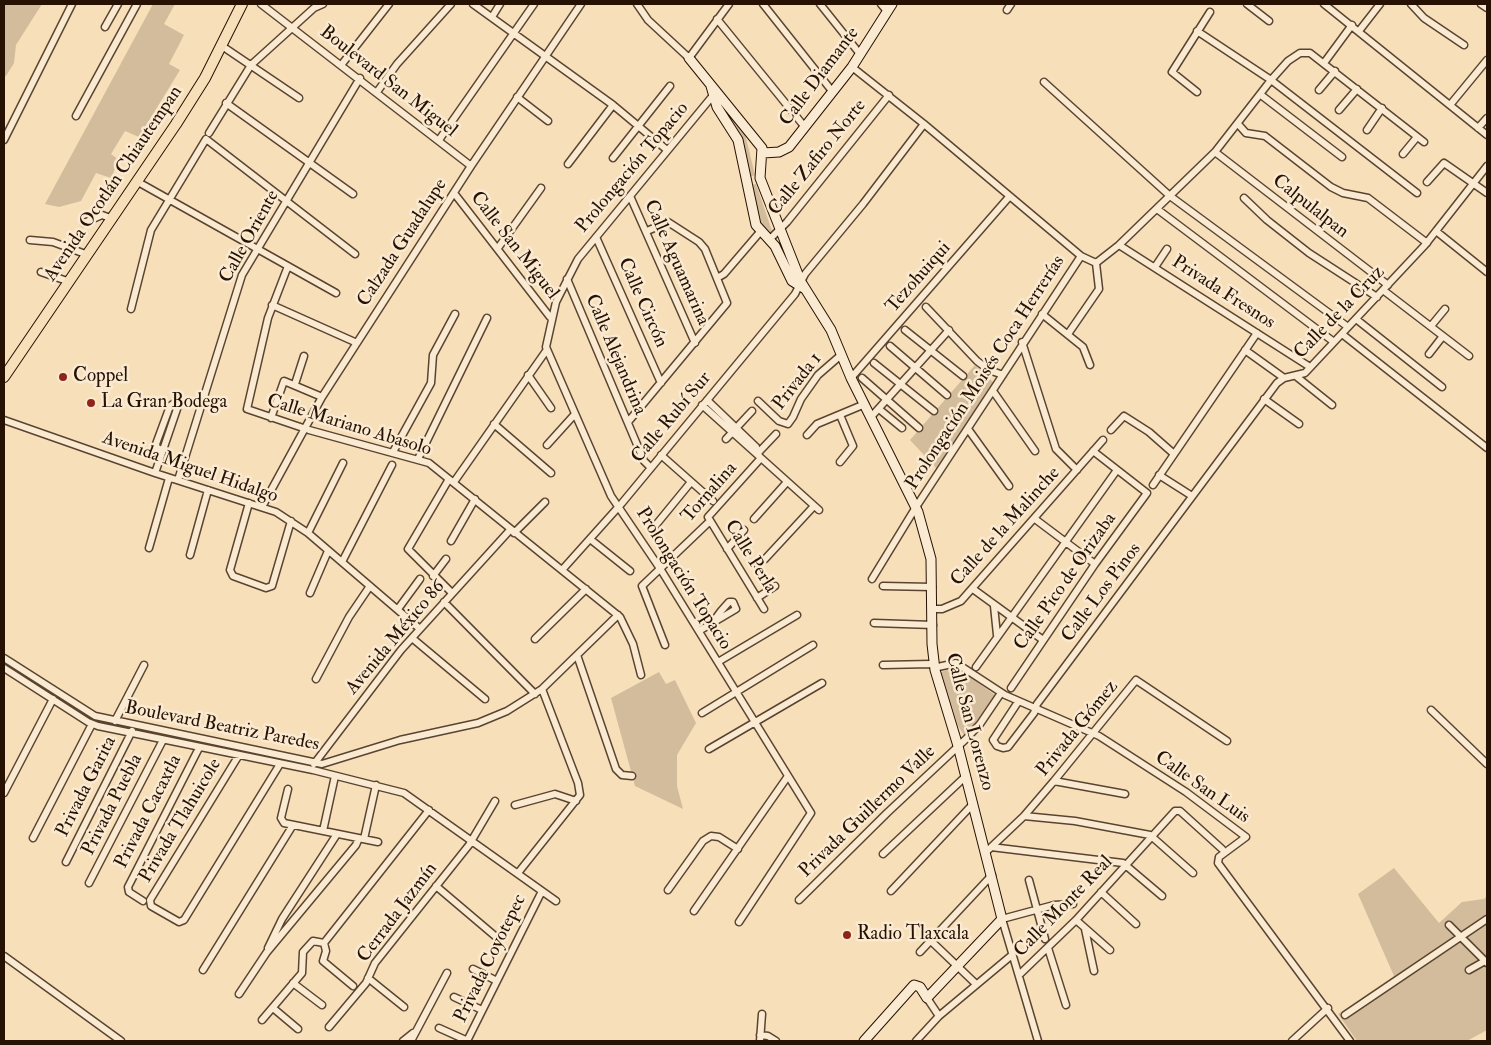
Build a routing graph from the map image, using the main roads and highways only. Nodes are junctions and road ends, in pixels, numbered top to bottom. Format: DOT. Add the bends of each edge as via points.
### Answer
graph roads {
  1 [pos="240,4"];
  2 [pos="4,377"];
  1 -- 2 [label="main road, Avenida Ocotlán Chiautempan" via="205,78 113,220"];
}
